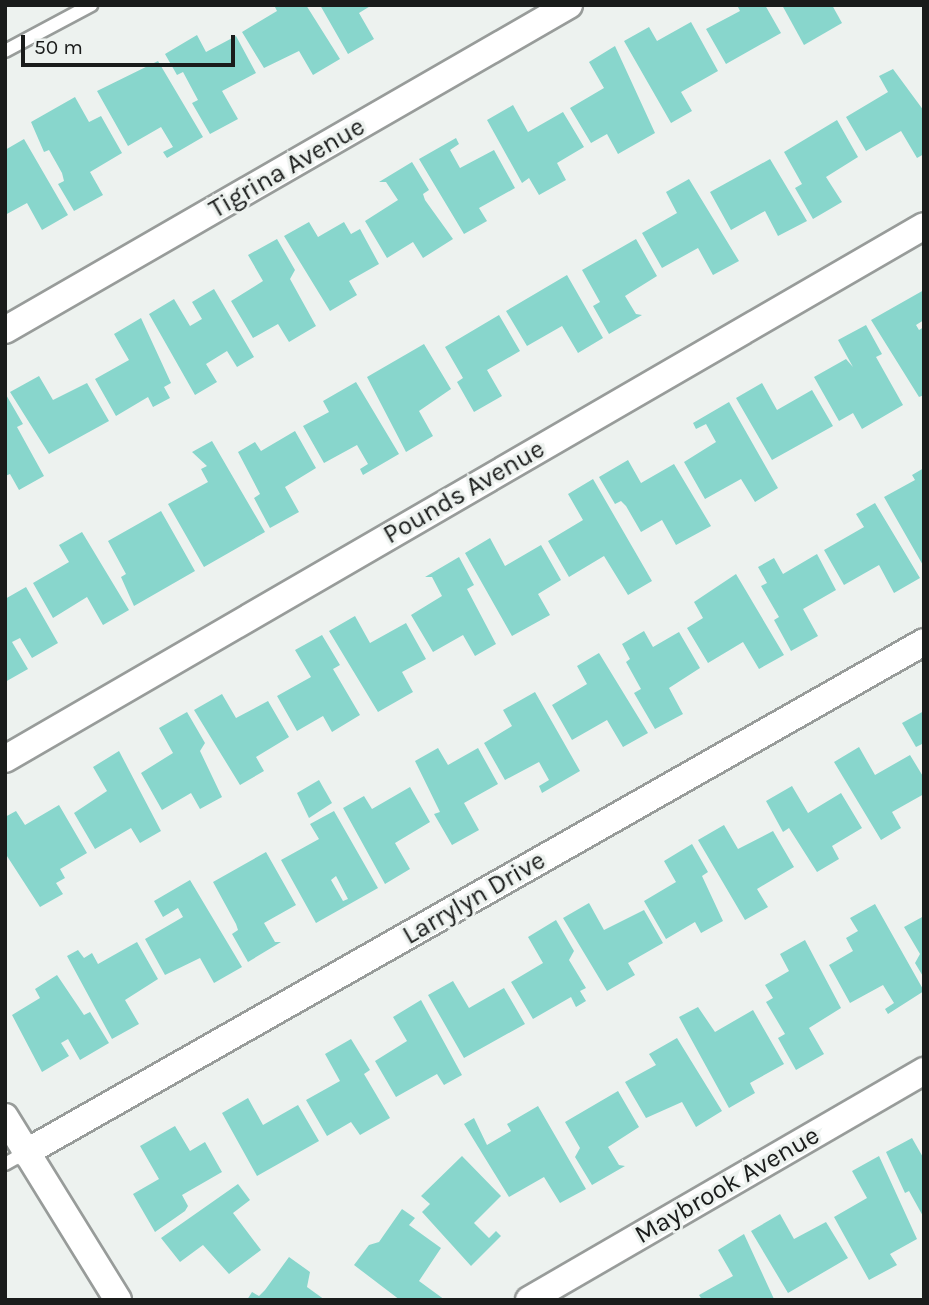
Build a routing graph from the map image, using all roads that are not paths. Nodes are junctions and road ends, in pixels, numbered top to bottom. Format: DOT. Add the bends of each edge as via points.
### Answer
graph roads {
  1 [pos="569,5"];
  2 [pos="86,6"];
  3 [pos="5,51"];
  4 [pos="924,226"];
  5 [pos="5,330"];
  6 [pos="924,642"];
  7 [pos="5,759"];
  8 [pos="924,1071"];
  9 [pos="5,1117"];
  10 [pos="15,1158"];
  11 [pos="118,1300"];
  12 [pos="529,1300"];
  1 -- 5 [label="street, Tigrina Avenue"];
  2 -- 3 [label="lane"];
  4 -- 7 [label="street, Pounds Avenue"];
  6 -- 10 [label="street, Larrylyn Drive"];
  8 -- 12 [label="street, Maybrook Avenue"];
  9 -- 10 [label="street"];
  10 -- 11 [label="street"];
}
